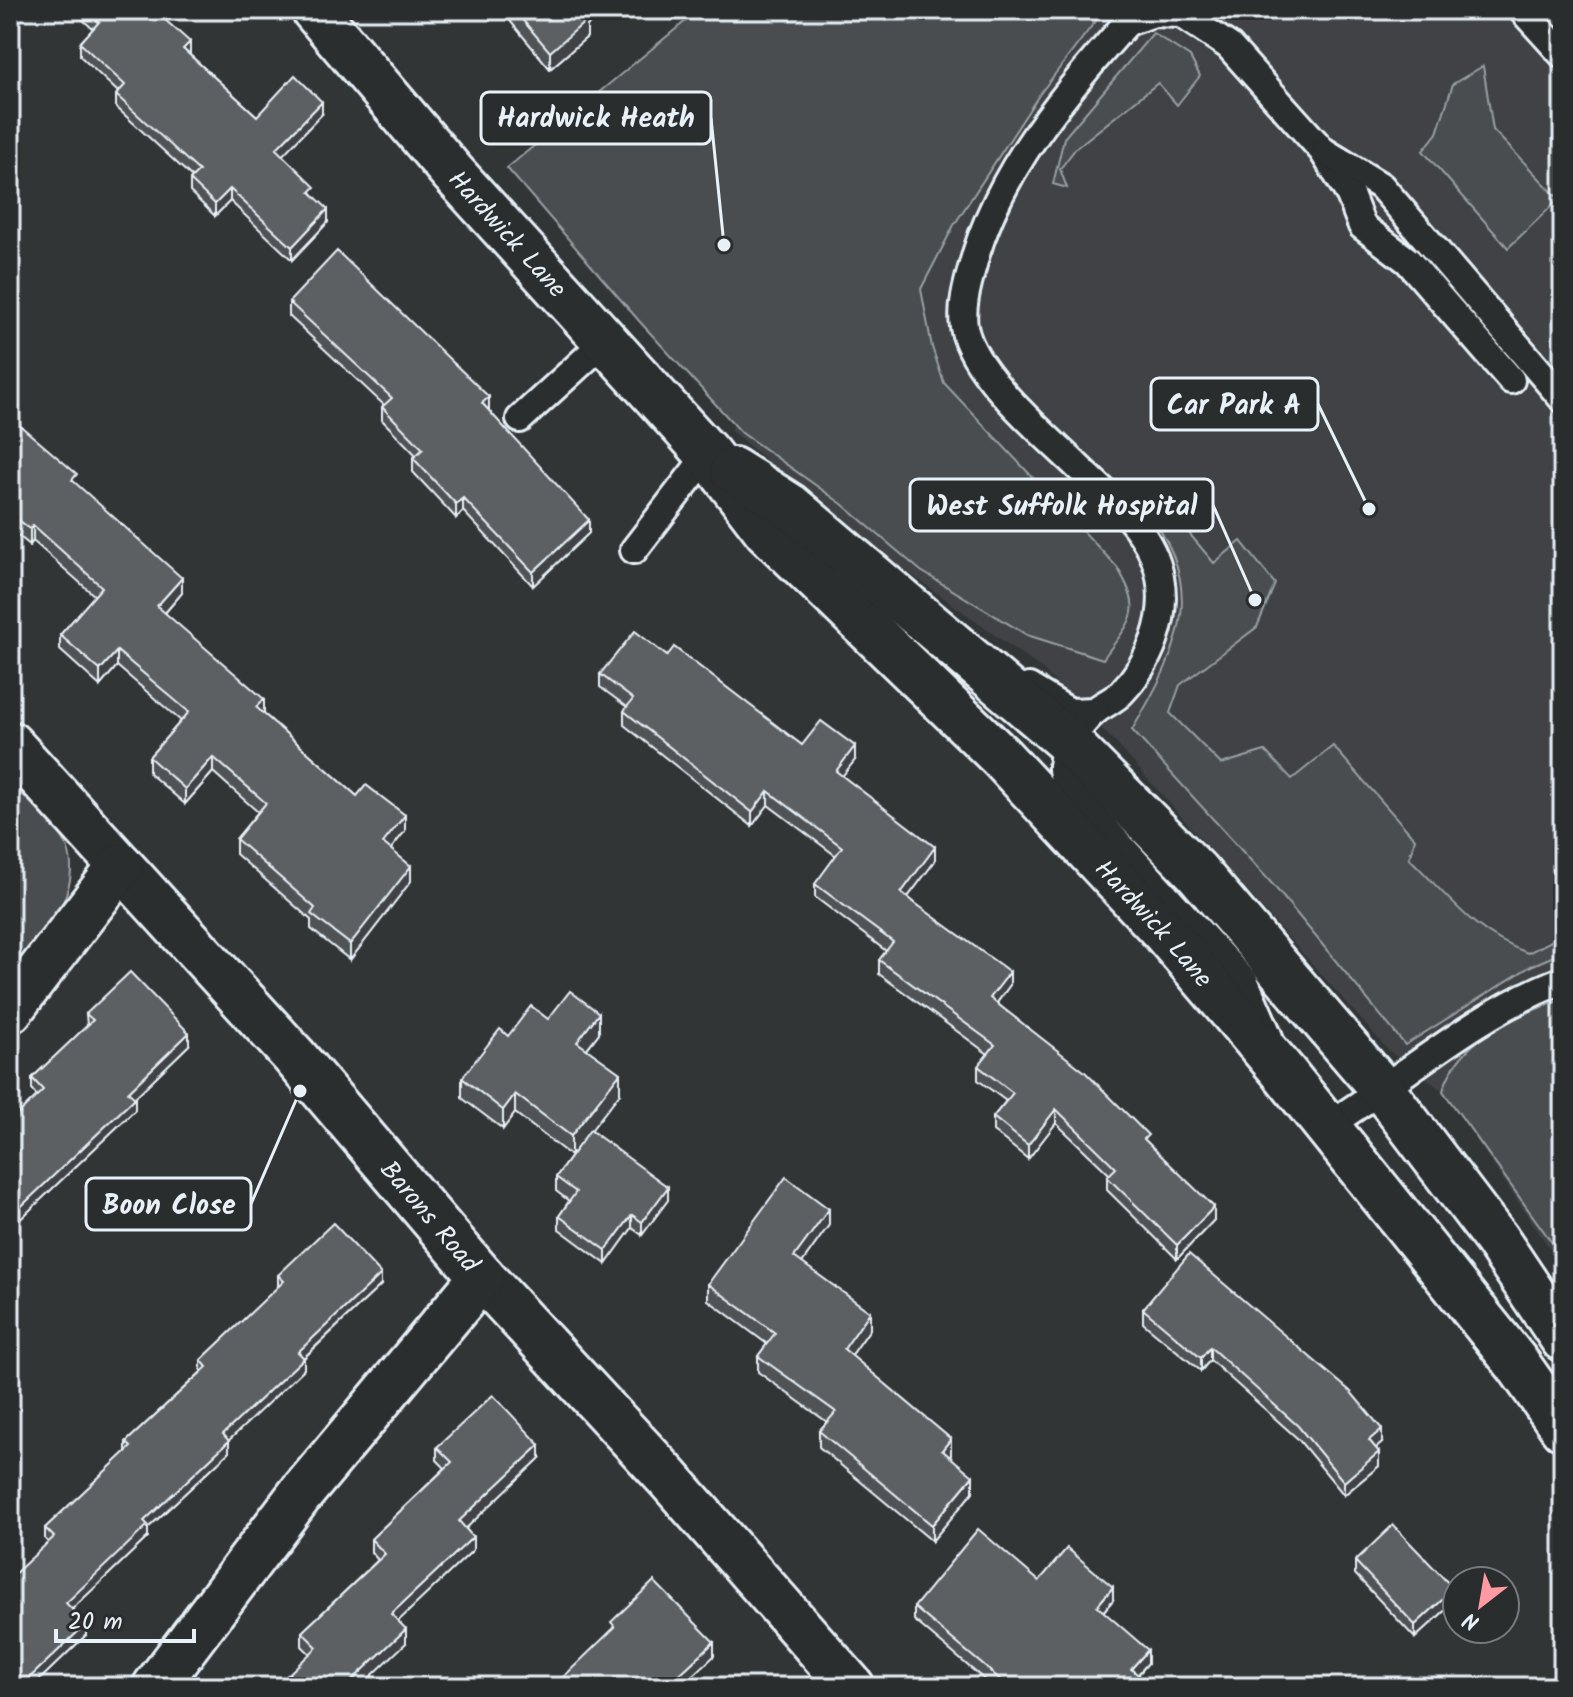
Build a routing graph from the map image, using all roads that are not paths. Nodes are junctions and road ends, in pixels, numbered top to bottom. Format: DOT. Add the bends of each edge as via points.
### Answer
graph roads {
  1 [pos="314,10"];
  2 [pos="1522,10"];
  3 [pos="1133,16"];
  4 [pos="1563,55"];
  5 [pos="1322,150"];
  6 [pos="604,342"];
  7 [pos="1511,380"];
  8 [pos="1563,399"];
  9 [pos="520,419"];
  10 [pos="708,454"];
  11 [pos="634,550"];
  12 [pos="1082,727"];
  13 [pos="10,744"];
  14 [pos="121,866"];
  15 [pos="1563,980"];
  16 [pos="10,1010"];
  17 [pos="1285,1074"];
  18 [pos="1399,1078"];
  19 [pos="1315,1112"];
  20 [pos="482,1277"];
  21 [pos="1563,1339"];
  22 [pos="1563,1428"];
  23 [pos="832,1680"];
  24 [pos="155,1687"];
  1 -- 6 [label="street, Hardwick Lane"];
  2 -- 4 [label="lane"];
  3 -- 5 [label="lane" via="1181,14 1229,46"];
  3 -- 12 [label="lane" via="1033,137 1005,183 978,243 965,295 964,328 983,366 1008,400 1116,503 1144,537 1160,576 1161,620 1146,663"];
  5 -- 7 [label="lane" via="1362,226 1408,261"];
  5 -- 8 [label="lane" via="1381,186"];
  6 -- 9 [label="lane"];
  6 -- 10 [label="street, Hardwick Lane"];
  10 -- 11 [label="lane"];
  10 -- 12 [label="street, Hardwick Lane" via="790,506 913,610"];
  10 -- 17 [label="street, Hardwick Lane" via="767,531 1001,757 1165,933"];
  12 -- 17 [label="lane" via="1061,768 1069,789 1245,982"];
  12 -- 18 [label="street, Hardwick Lane" via="1196,871"];
  13 -- 14 [label="street, Barons Road"];
  14 -- 16 [label="street"];
  14 -- 20 [label="street, Barons Road" via="294,1056"];
  15 -- 18 [label="lane" via="1467,1027"];
  17 -- 19 [label="street, Hardwick Lane"];
  18 -- 19 [label="lane" via="1344,1115"];
  18 -- 21 [label="street, Hardwick Lane" via="1431,1153"];
  19 -- 22 [label="street, Hardwick Lane"];
  20 -- 23 [label="street, Barons Road" via="668,1478"];
  20 -- 24 [label="street" via="299,1496"];
}
